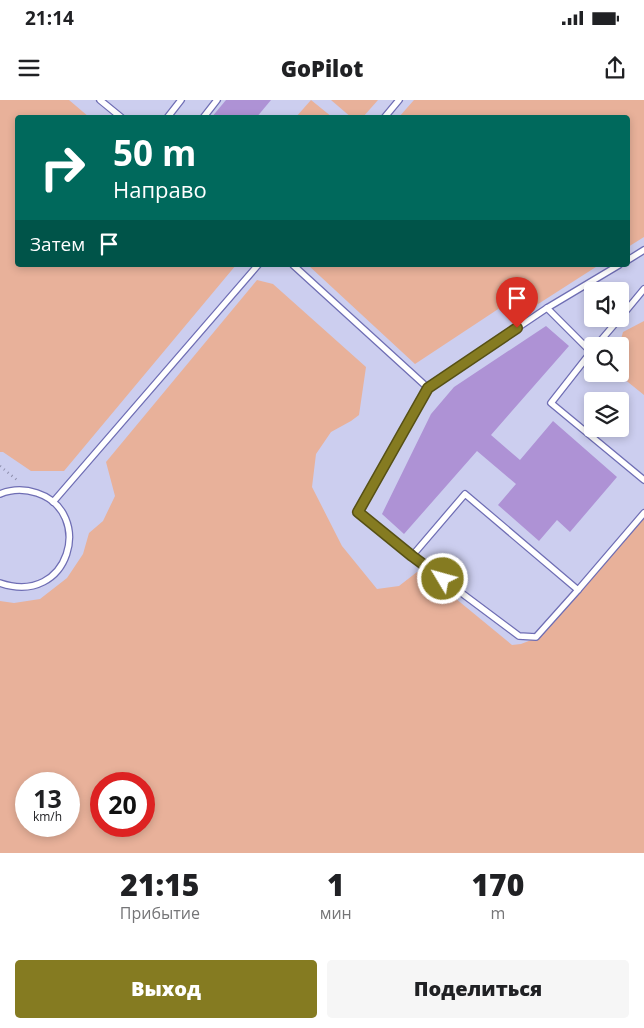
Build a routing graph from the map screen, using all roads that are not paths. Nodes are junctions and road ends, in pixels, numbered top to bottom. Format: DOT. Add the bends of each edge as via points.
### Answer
graph roads {
  1 [pos="100,100"];
  2 [pos="181,100"];
  3 [pos="217,100"];
  4 [pos="399,100"];
  5 [pos="118,115"];
  6 [pos="169,115"];
  7 [pos="205,115"];
  8 [pos="386,115"];
  9 [pos="644,250"];
  10 [pos="630,259"];
  11 [pos="256,267"];
  12 [pos="295,267"];
  13 [pos="616,267"];
  14 [pos="644,289"];
  15 [pos="629,307"];
  16 [pos="547,308"];
  17 [pos="612,327"];
  18 [pos="604,337"];
  19 [pos="584,343"];
  20 [pos="584,361"];
  21 [pos="428,388"];
  22 [pos="644,480"];
  23 [pos="0,494"];
  24 [pos="53,502"];
  25 [pos="644,513"];
  26 [pos="412,556"];
  27 [pos="0,583"];
  28 [pos="578,590"];
  1 -- 5 [label="lane"];
  2 -- 6 [label="lane"];
  3 -- 7 [label="lane"];
  4 -- 8 [label="lane"];
  9 -- 10 [label="lane"];
  11 -- 24 [label="lane"];
  12 -- 21 [label="lane"];
  13 -- 16 [label="lane"];
  14 -- 15 [label="lane"];
  16 -- 19 [label="lane"];
  16 -- 21 [label="lane"];
  17 -- 18 [label="lane"];
  20 -- 22 [label="lane" via="550,403"];
  21 -- 26 [label="lane" via="358,512"];
  23 -- 24 [label="lane" via="30,491"];
  24 -- 27 [label="lane" via="62,512 70,536 65,561 48,580 36,585 24,588"];
  25 -- 28 [label="lane"];
  26 -- 28 [label="lane" via="519,636 536,637"];
  26 -- 28 [label="lane" via="465,494"];
}
